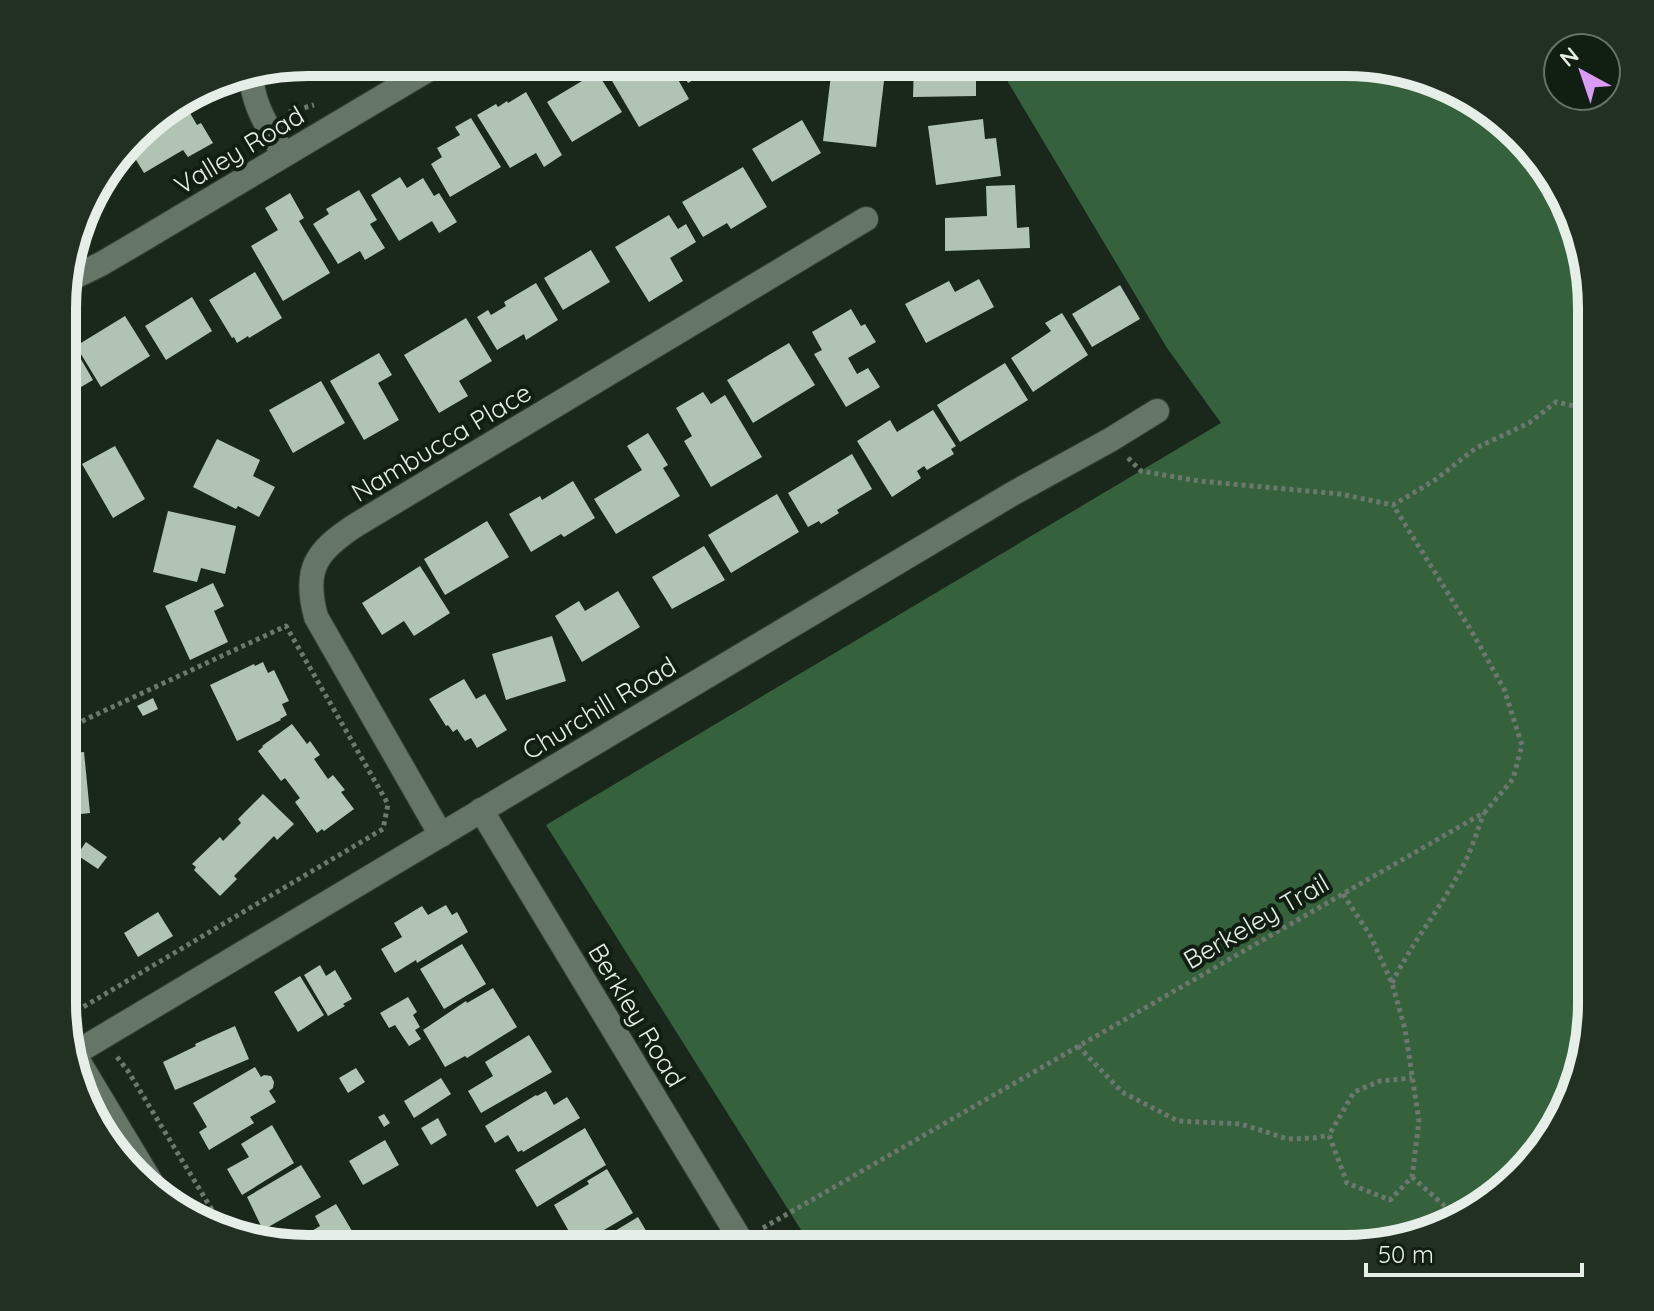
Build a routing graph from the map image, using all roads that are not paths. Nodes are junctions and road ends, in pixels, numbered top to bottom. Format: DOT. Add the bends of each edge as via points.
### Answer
graph roads {
  1 [pos="417,76"];
  2 [pos="253,83"];
  3 [pos="284,155"];
  4 [pos="866,219"];
  5 [pos="78,275"];
  6 [pos="1157,411"];
  7 [pos="481,810"];
  8 [pos="441,835"];
  9 [pos="81,1050"];
  10 [pos="92,1086"];
  11 [pos="136,1158"];
  12 [pos="739,1235"];
  1 -- 3 [label="street, Valley Road"];
  2 -- 3 [label="street"];
  3 -- 5 [label="street, Valley Road"];
  4 -- 8 [label="street, Nambucca Place" via="356,525 322,552 312,571 316,617"];
  6 -- 7 [label="street, Churchill Road"];
  7 -- 8 [label="street, Churchill Road"];
  7 -- 12 [label="street, Berkley Road"];
  8 -- 9 [label="street, Churchill Road"];
  10 -- 11 [label="street"];
}
